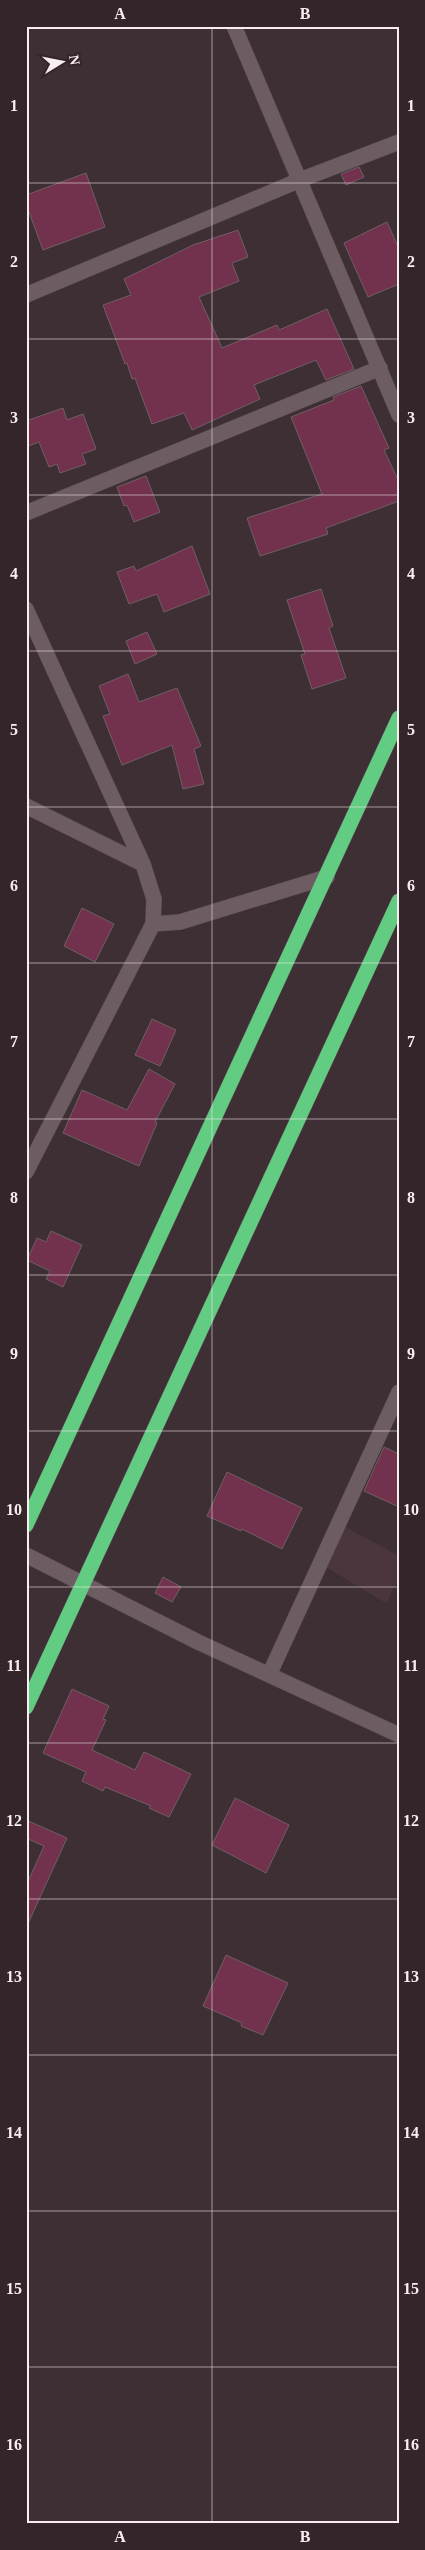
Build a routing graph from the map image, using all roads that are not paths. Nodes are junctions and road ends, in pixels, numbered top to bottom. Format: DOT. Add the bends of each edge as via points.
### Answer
graph roads {
  1 [pos="234,26"];
  2 [pos="399,142"];
  3 [pos="300,180"];
  4 [pos="26,295"];
  5 [pos="380,368"];
  6 [pos="399,415"];
  7 [pos="26,513"];
  8 [pos="26,609"];
  9 [pos="399,718"];
  10 [pos="26,806"];
  11 [pos="143,864"];
  12 [pos="327,877"];
  13 [pos="399,901"];
  14 [pos="153,924"];
  15 [pos="26,1172"];
  16 [pos="399,1392"];
  17 [pos="26,1525"];
  18 [pos="26,1555"];
  19 [pos="83,1584"];
  20 [pos="269,1674"];
  21 [pos="26,1707"];
  22 [pos="399,1735"];
  1 -- 3 [label="street"];
  2 -- 3 [label="street"];
  3 -- 4 [label="street"];
  3 -- 5 [label="street"];
  5 -- 6 [label="street"];
  5 -- 7 [label="street"];
  8 -- 11 [label="street"];
  9 -- 12 [label="highway"];
  10 -- 11 [label="street"];
  11 -- 14 [label="street" via="154,899"];
  12 -- 14 [label="street" via="180,922"];
  12 -- 17 [label="highway"];
  13 -- 19 [label="highway"];
  14 -- 15 [label="street"];
  16 -- 20 [label="street"];
  18 -- 19 [label="street"];
  19 -- 20 [label="street"];
  19 -- 21 [label="highway"];
  20 -- 22 [label="street"];
}
